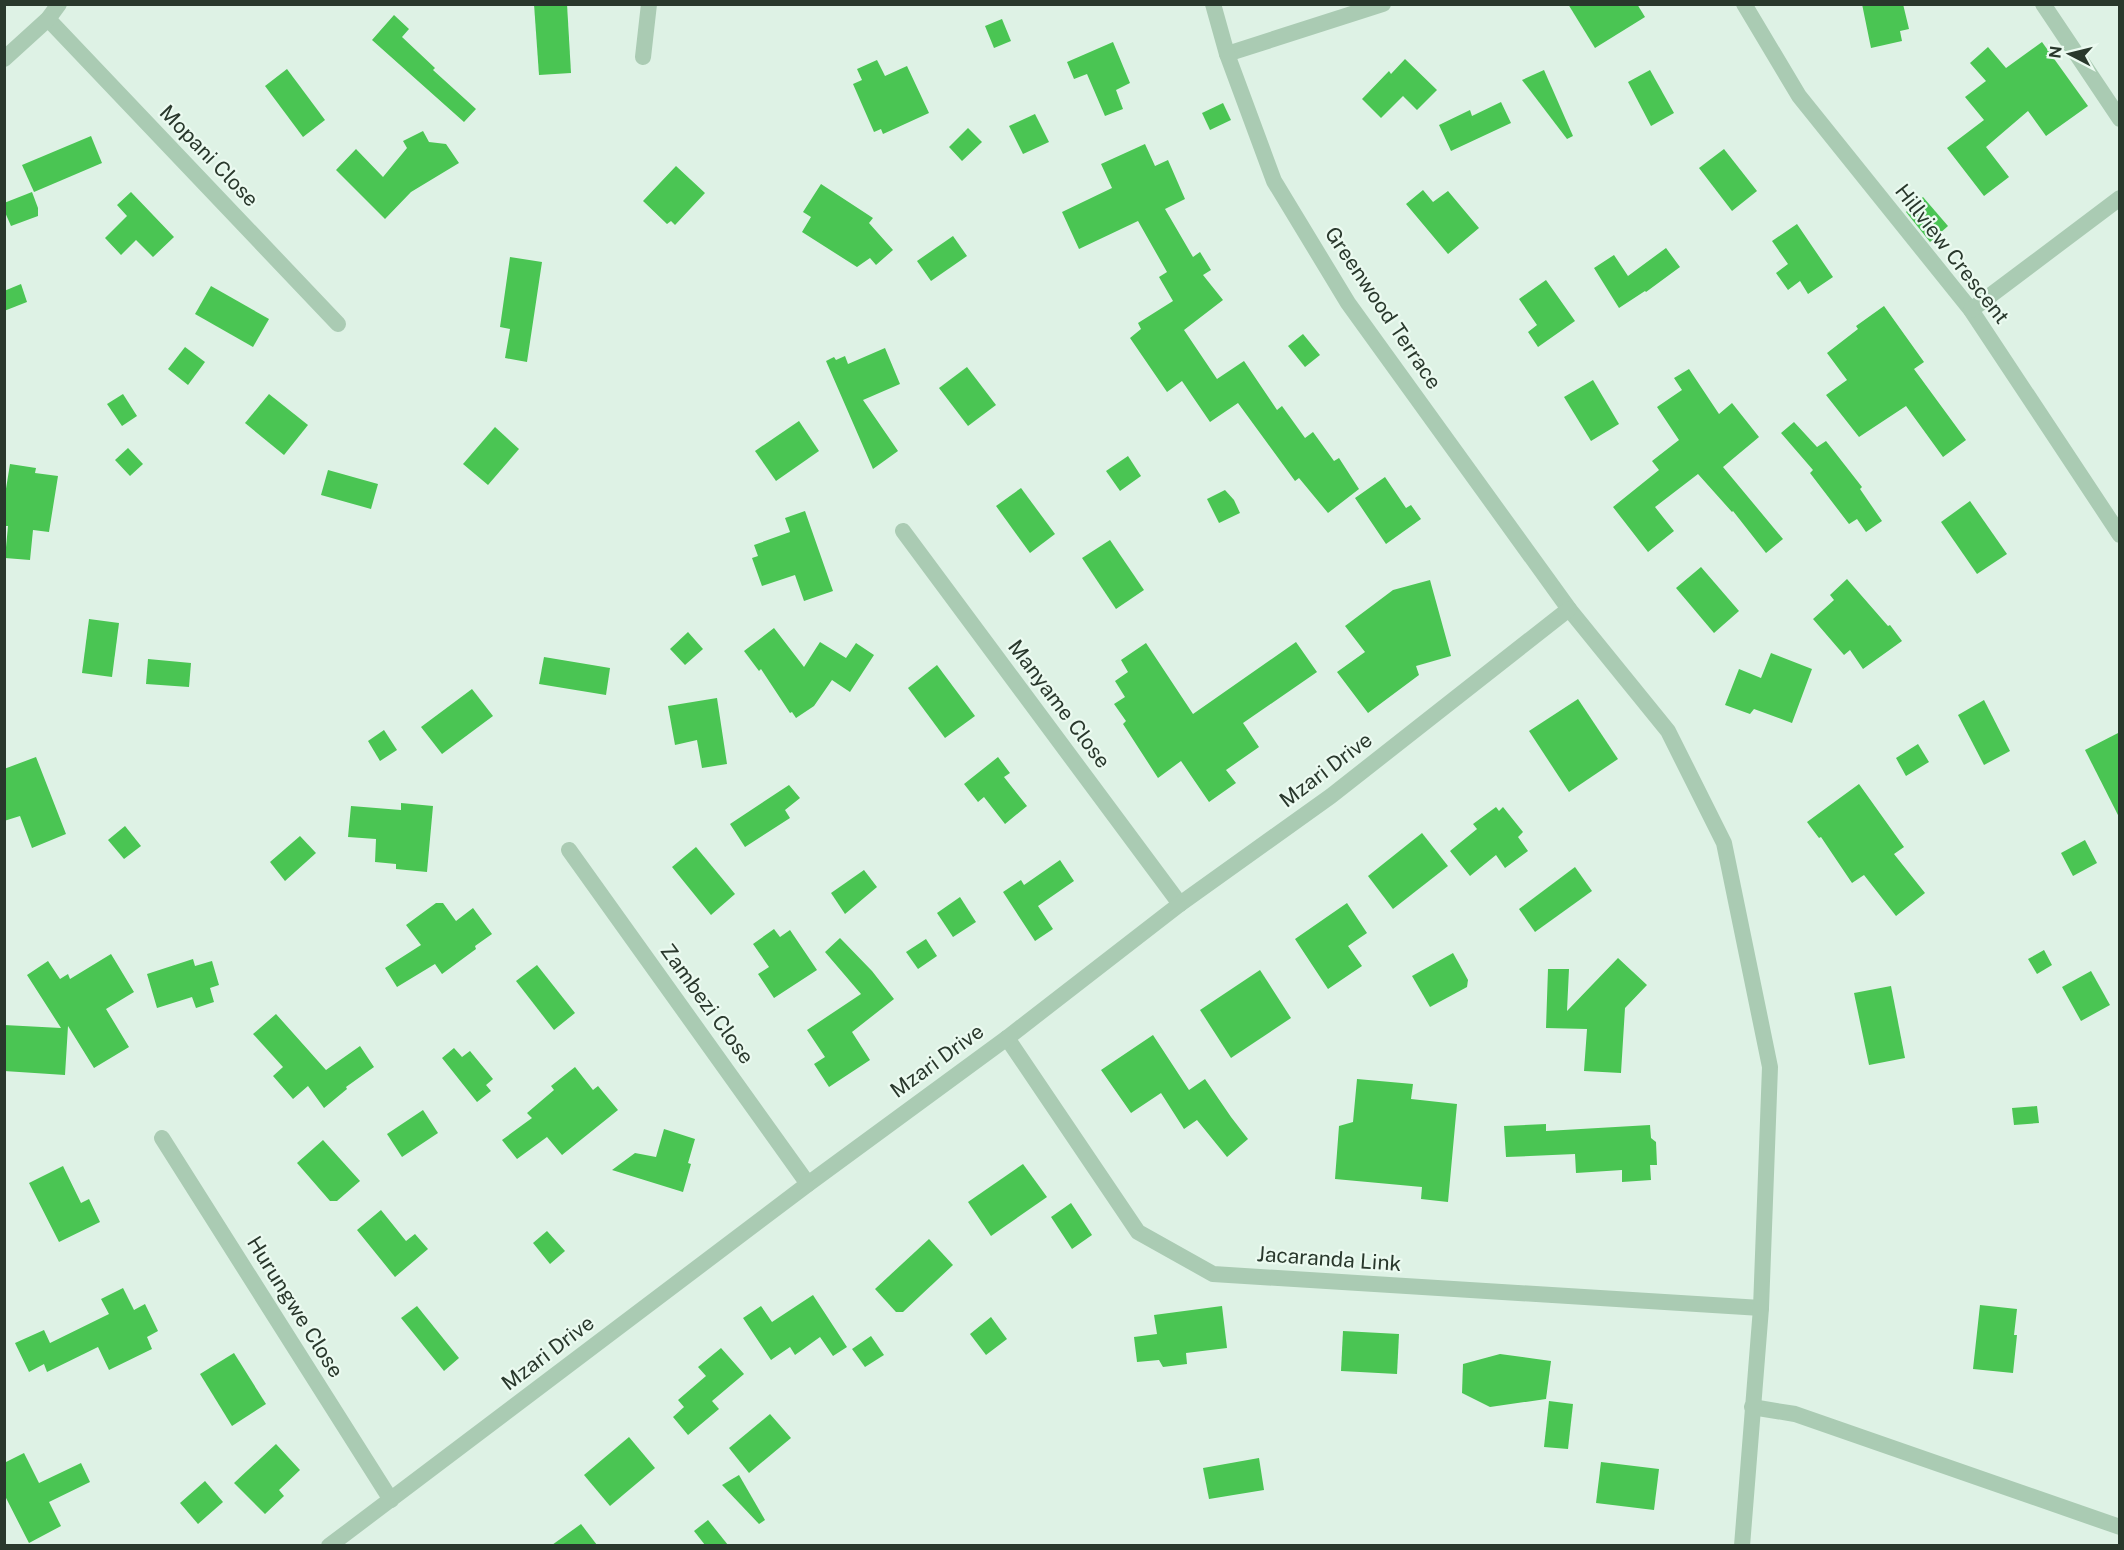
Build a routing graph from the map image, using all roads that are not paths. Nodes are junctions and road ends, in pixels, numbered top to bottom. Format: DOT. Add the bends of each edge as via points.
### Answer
graph roads {
  1 [pos="59,4"];
  2 [pos="649,4"];
  3 [pos="1213,4"];
  4 [pos="1383,4"];
  5 [pos="1744,4"];
  6 [pos="2043,4"];
  7 [pos="48,19"];
  8 [pos="1227,54"];
  9 [pos="643,57"];
  10 [pos="4,59"];
  11 [pos="2120,119"];
  12 [pos="2120,198"];
  13 [pos="1971,310"];
  14 [pos="338,324"];
  15 [pos="903,531"];
  16 [pos="2120,535"];
  17 [pos="1569,609"];
  18 [pos="569,850"];
  19 [pos="1180,904"];
  20 [pos="1007,1038"];
  21 [pos="162,1138"];
  22 [pos="808,1184"];
  23 [pos="1761,1308"];
  24 [pos="1752,1407"];
  25 [pos="391,1500"];
  26 [pos="2120,1527"];
  27 [pos="329,1545"];
  28 [pos="1742,1545"];
  1 -- 7 [label="street"];
  2 -- 9 [label="street"];
  3 -- 8 [label="street, Greenwood Terrace"];
  4 -- 8 [label="street"];
  5 -- 13 [label="street, Hillview Crescent" via="1799,96"];
  6 -- 11 [label="street"];
  7 -- 10 [label="street"];
  7 -- 14 [label="street, Mopani Close"];
  8 -- 17 [label="street, Greenwood Terrace" via="1274,181 1342,293"];
  12 -- 13 [label="street"];
  13 -- 16 [label="street, Hillview Crescent"];
  15 -- 19 [label="street, Manyame Close"];
  17 -- 19 [label="street, Mzari Drive" via="1331,796"];
  17 -- 23 [label="street, Greenwood Terrace" via="1668,731 1724,843 1770,1067"];
  18 -- 22 [label="street, Zambezi Close"];
  19 -- 20 [label="street, Mzari Drive"];
  20 -- 22 [label="street, Mzari Drive"];
  20 -- 23 [label="street, Jacaranda Link" via="1138,1232 1213,1274"];
  21 -- 25 [label="street, Hurungwe Close"];
  22 -- 25 [label="street, Mzari Drive"];
  23 -- 24 [label="street, Greenwood Terrace"];
  24 -- 26 [label="street" via="1795,1414"];
  24 -- 28 [label="street, Greenwood Terrace"];
  25 -- 27 [label="street, Mzari Drive"];
}
